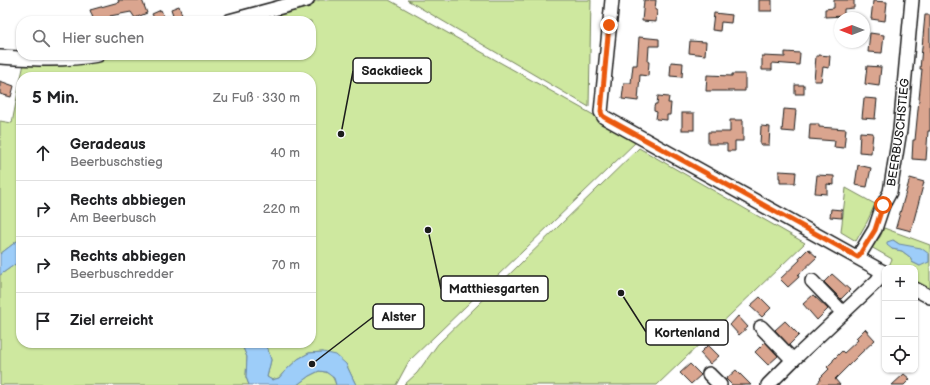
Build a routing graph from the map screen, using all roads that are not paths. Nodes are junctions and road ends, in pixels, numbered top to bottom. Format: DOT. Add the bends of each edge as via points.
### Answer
graph roads {
  1 [pos="307,0"];
  2 [pos="612,0"];
  3 [pos="912,0"];
  4 [pos="248,16"];
  5 [pos="0,57"];
  6 [pos="16,57"];
  7 [pos="858,257"];
  8 [pos="882,271"];
  9 [pos="882,275"];
  10 [pos="812,281"];
  11 [pos="918,291"];
  12 [pos="930,297"];
  13 [pos="843,313"];
  14 [pos="761,327"];
  15 [pos="793,360"];
  16 [pos="709,374"];
  17 [pos="720,385"];
  18 [pos="768,385"];
  1 -- 4 [label="street"];
  2 -- 7 [label="street" via="602,115"];
  3 -- 7 [label="street, BEERBUSCHSTIEG" via="900,130 890,192 875,230"];
  5 -- 6 [label="street"];
  7 -- 8 [label="street"];
  9 -- 13 [label="street"];
  10 -- 13 [label="street"];
  11 -- 12 [label="street"];
  13 -- 15 [label="street"];
  14 -- 15 [label="street"];
  15 -- 18 [label="street"];
  16 -- 17 [label="street"];
}
